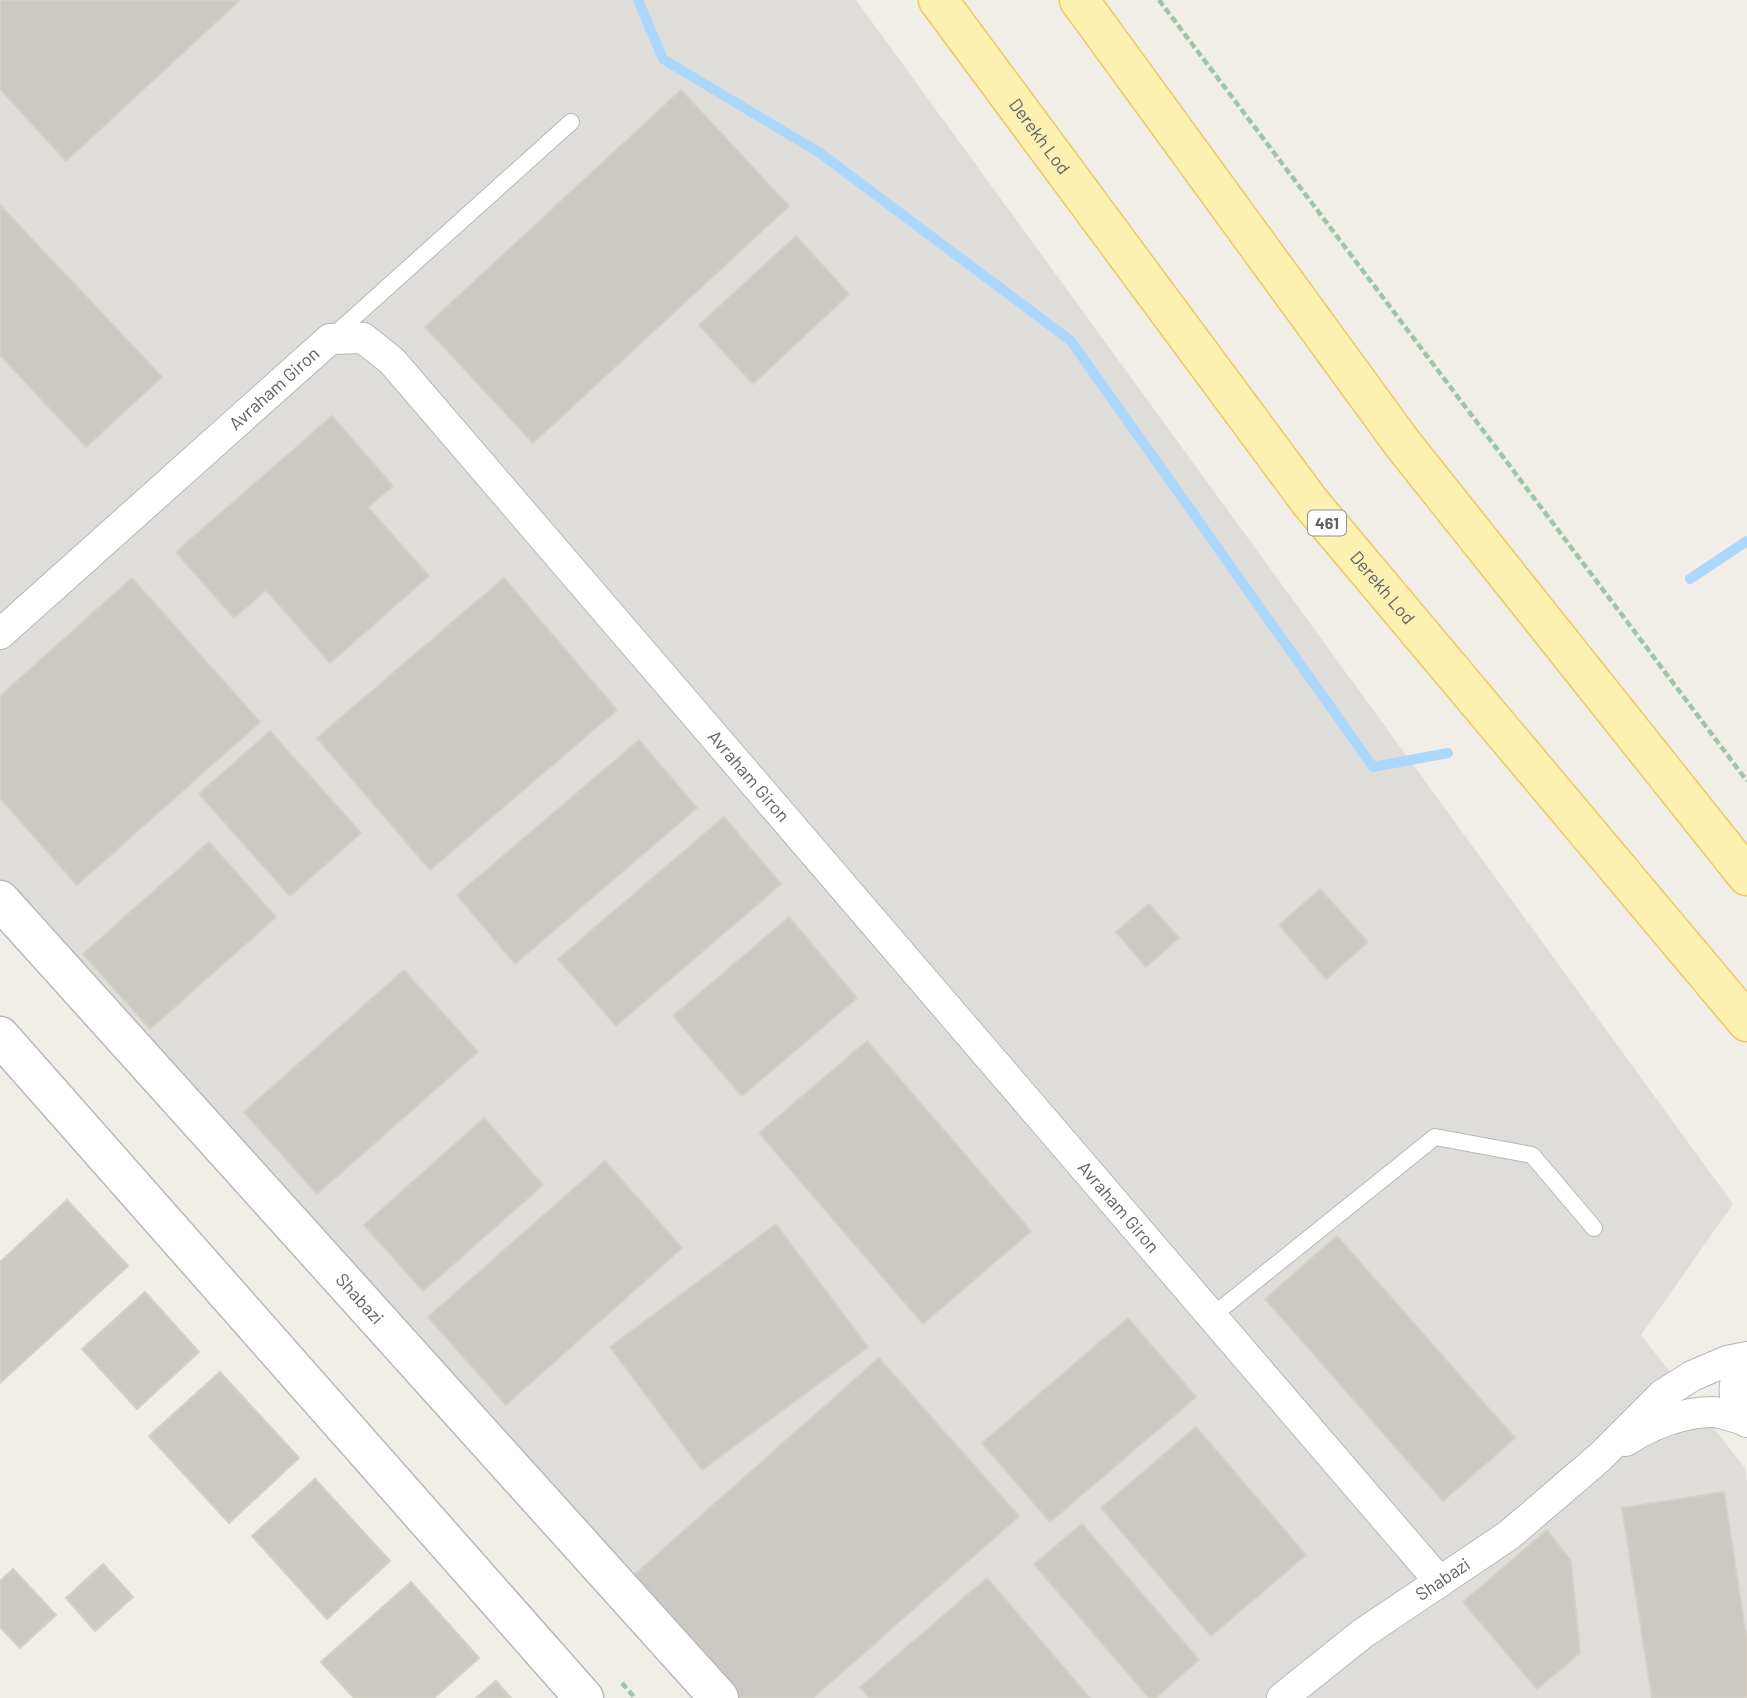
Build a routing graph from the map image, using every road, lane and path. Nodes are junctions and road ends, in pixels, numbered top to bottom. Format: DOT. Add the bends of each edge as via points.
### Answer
graph roads {
  1 [pos="938,0"];
  2 [pos="1079,0"];
  3 [pos="1159,0"];
  4 [pos="571,122"];
  5 [pos="330,338"];
  6 [pos="0,634"];
  7 [pos="1747,781"];
  8 [pos="1747,876"];
  9 [pos="0,900"];
  10 [pos="1747,1022"];
  11 [pos="0,1036"];
  12 [pos="1594,1228"];
  13 [pos="1212,1316"];
  14 [pos="1747,1359"];
  15 [pos="1746,1421"];
  16 [pos="1599,1458"];
  17 [pos="1440,1582"];
  18 [pos="584,1698"];
  19 [pos="719,1698"];
  20 [pos="1282,1698"];
  1 -- 10 [label="main road, Derekh Lod / 461" via="1310,502"];
  2 -- 8 [label="main road" via="1402,443"];
  3 -- 7 [label="path"];
  4 -- 5 [label="lane"];
  5 -- 6 [label="street, Avraham Giron"];
  5 -- 13 [label="street, Avraham Giron" via="363,338 392,361"];
  9 -- 19 [label="street, Shabazi"];
  11 -- 18 [label="street"];
  12 -- 13 [label="lane" via="1532,1155 1435,1137"];
  13 -- 17 [label="street, Avraham Giron"];
  14 -- 15 [label="street" via="1735,1380 1734,1394"];
  14 -- 16 [label="street, Shabazi" via="1727,1361 1662,1395"];
  15 -- 16 [label="street, Shabazi" via="1713,1412 1676,1419 1640,1432"];
  16 -- 17 [label="street, Shabazi" via="1509,1535"];
  17 -- 20 [label="street, Shabazi" via="1362,1634"];
}
